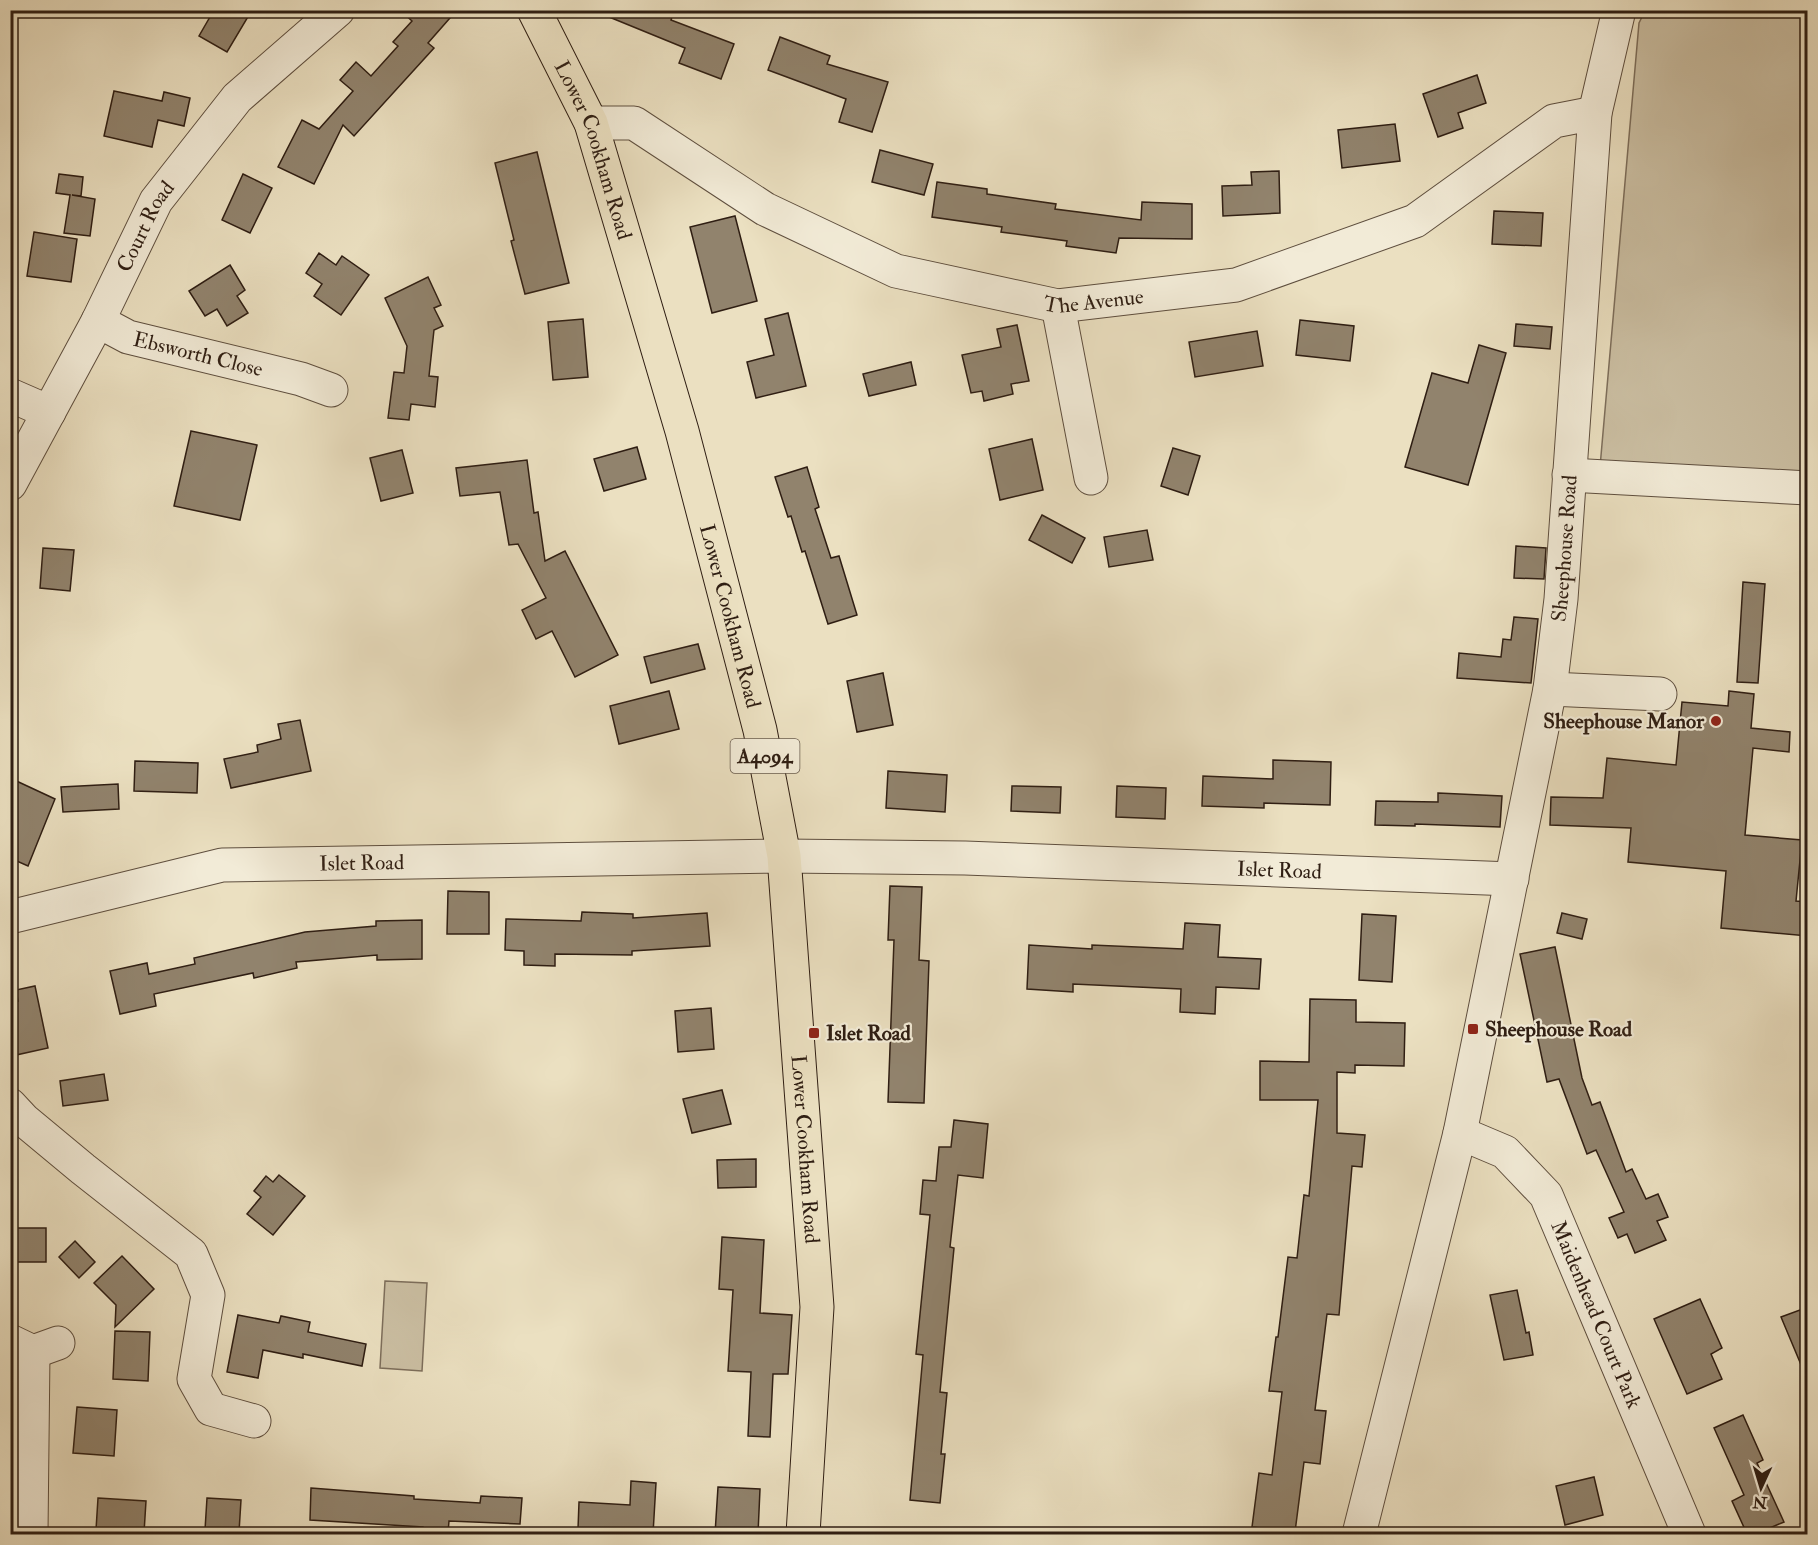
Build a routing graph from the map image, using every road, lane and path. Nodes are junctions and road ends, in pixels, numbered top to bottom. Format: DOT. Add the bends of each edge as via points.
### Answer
graph roads {
  1 [pos="338,10"];
  2 [pos="534,10"];
  3 [pos="1619,10"];
  4 [pos="1595,113"];
  5 [pos="591,123"];
  6 [pos="1059,306"];
  7 [pos="98,321"];
  8 [pos="312,374"];
  9 [pos="10,396"];
  10 [pos="49,412"];
  11 [pos="1569,475"];
  12 [pos="1091,478"];
  13 [pos="10,484"];
  14 [pos="1808,488"];
  15 [pos="1550,689"];
  16 [pos="1660,694"];
  17 [pos="784,856"];
  18 [pos="1512,879"];
  19 [pos="10,917"];
  20 [pos="10,1105"];
  21 [pos="1460,1133"];
  22 [pos="34,1346"];
  23 [pos="254,1421"];
  24 [pos="31,1534"];
  25 [pos="803,1534"];
  26 [pos="1359,1534"];
  27 [pos="1689,1534"];
  1 -- 7 [label="street, Court Road" via="237,98 160,195"];
  2 -- 5 [label="main road, Lower Cookham Road / A4094"];
  3 -- 4 [label="street, Sheephouse Road"];
  4 -- 6 [label="street, The Avenue" via="1554,121 1415,221 1236,285"];
  4 -- 11 [label="street, Sheephouse Road"];
  5 -- 6 [label="street, The Avenue" via="634,123 765,209 896,272"];
  5 -- 17 [label="main road, Lower Cookham Road / A4094" via="682,431 760,730"];
  6 -- 12 [label="street"];
  7 -- 8 [label="street, Ebsworth Close" via="128,337"];
  7 -- 10 [label="street, Court Road"];
  9 -- 10 [label="street"];
  10 -- 13 [label="street, Court Road"];
  11 -- 14 [label="street"];
  11 -- 15 [label="street, Sheephouse Road"];
  15 -- 16 [label="street"];
  15 -- 18 [label="street, Sheephouse Road"];
  17 -- 18 [label="street, Islet Road" via="965,858"];
  17 -- 19 [label="street, Islet Road" via="222,865"];
  17 -- 25 [label="main road, Lower Cookham Road / A4094" via="817,1307"];
  18 -- 21 [label="street, Sheephouse Road"];
  20 -- 23 [label="street" via="83,1169 192,1254 208,1295 194,1379 212,1408"];
  21 -- 26 [label="street, Sheephouse Road"];
  21 -- 27 [label="street, Maidenhead Court Park" via="1505,1152 1546,1195"];
  22 -- 24 [label="street"];
}
